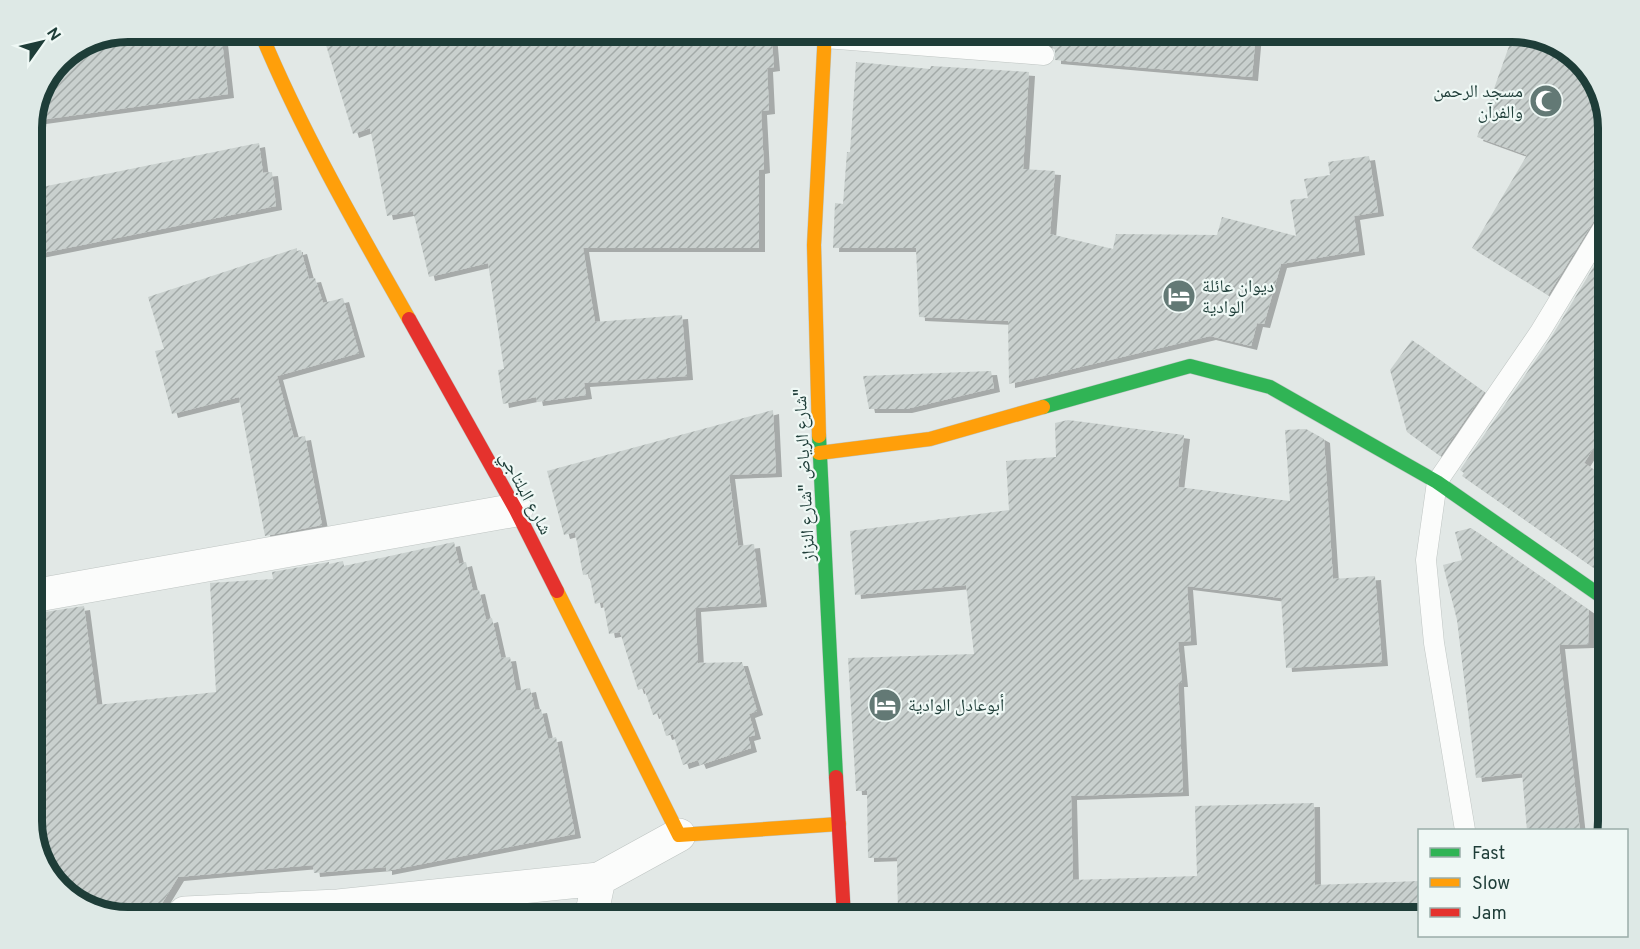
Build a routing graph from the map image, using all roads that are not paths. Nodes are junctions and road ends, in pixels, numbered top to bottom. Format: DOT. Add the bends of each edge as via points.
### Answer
graph roads {
  1 [pos="264,42"];
  2 [pos="825,42"];
  3 [pos="902,42"];
  4 [pos="1044,55"];
  5 [pos="1598,236"];
  6 [pos="819,453"];
  7 [pos="1437,482"];
  8 [pos="516,510"];
  9 [pos="42,594"];
  10 [pos="1598,594"];
  11 [pos="839,824"];
  12 [pos="1465,829"];
  13 [pos="680,835"];
  14 [pos="599,879"];
  15 [pos="316,907"];
  16 [pos="593,907"];
  17 [pos="843,907"];
  1 -- 8 [label="street, شارع البلتاجي" via="343,202"];
  2 -- 6 [label="street, شارع الرياض \"شارع النزاز\"" via="814,272"];
  3 -- 4 [label="lane"];
  5 -- 7 [label="lane" via="1540,332"];
  6 -- 7 [label="street" via="930,439 1190,366 1270,387"];
  6 -- 11 [label="street, شارع الرياض \"شارع النزاز\""];
  7 -- 10 [label="street"];
  7 -- 12 [label="lane" via="1426,560 1434,643"];
  8 -- 9 [label="street"];
  8 -- 13 [label="street, شارع البلتاجي"];
  11 -- 13 [label="street"];
  11 -- 17 [label="street, شارع الرياض \"شارع النزاز\""];
  13 -- 14 [label="street"];
  14 -- 15 [label="street"];
  14 -- 16 [label="street"];
}
